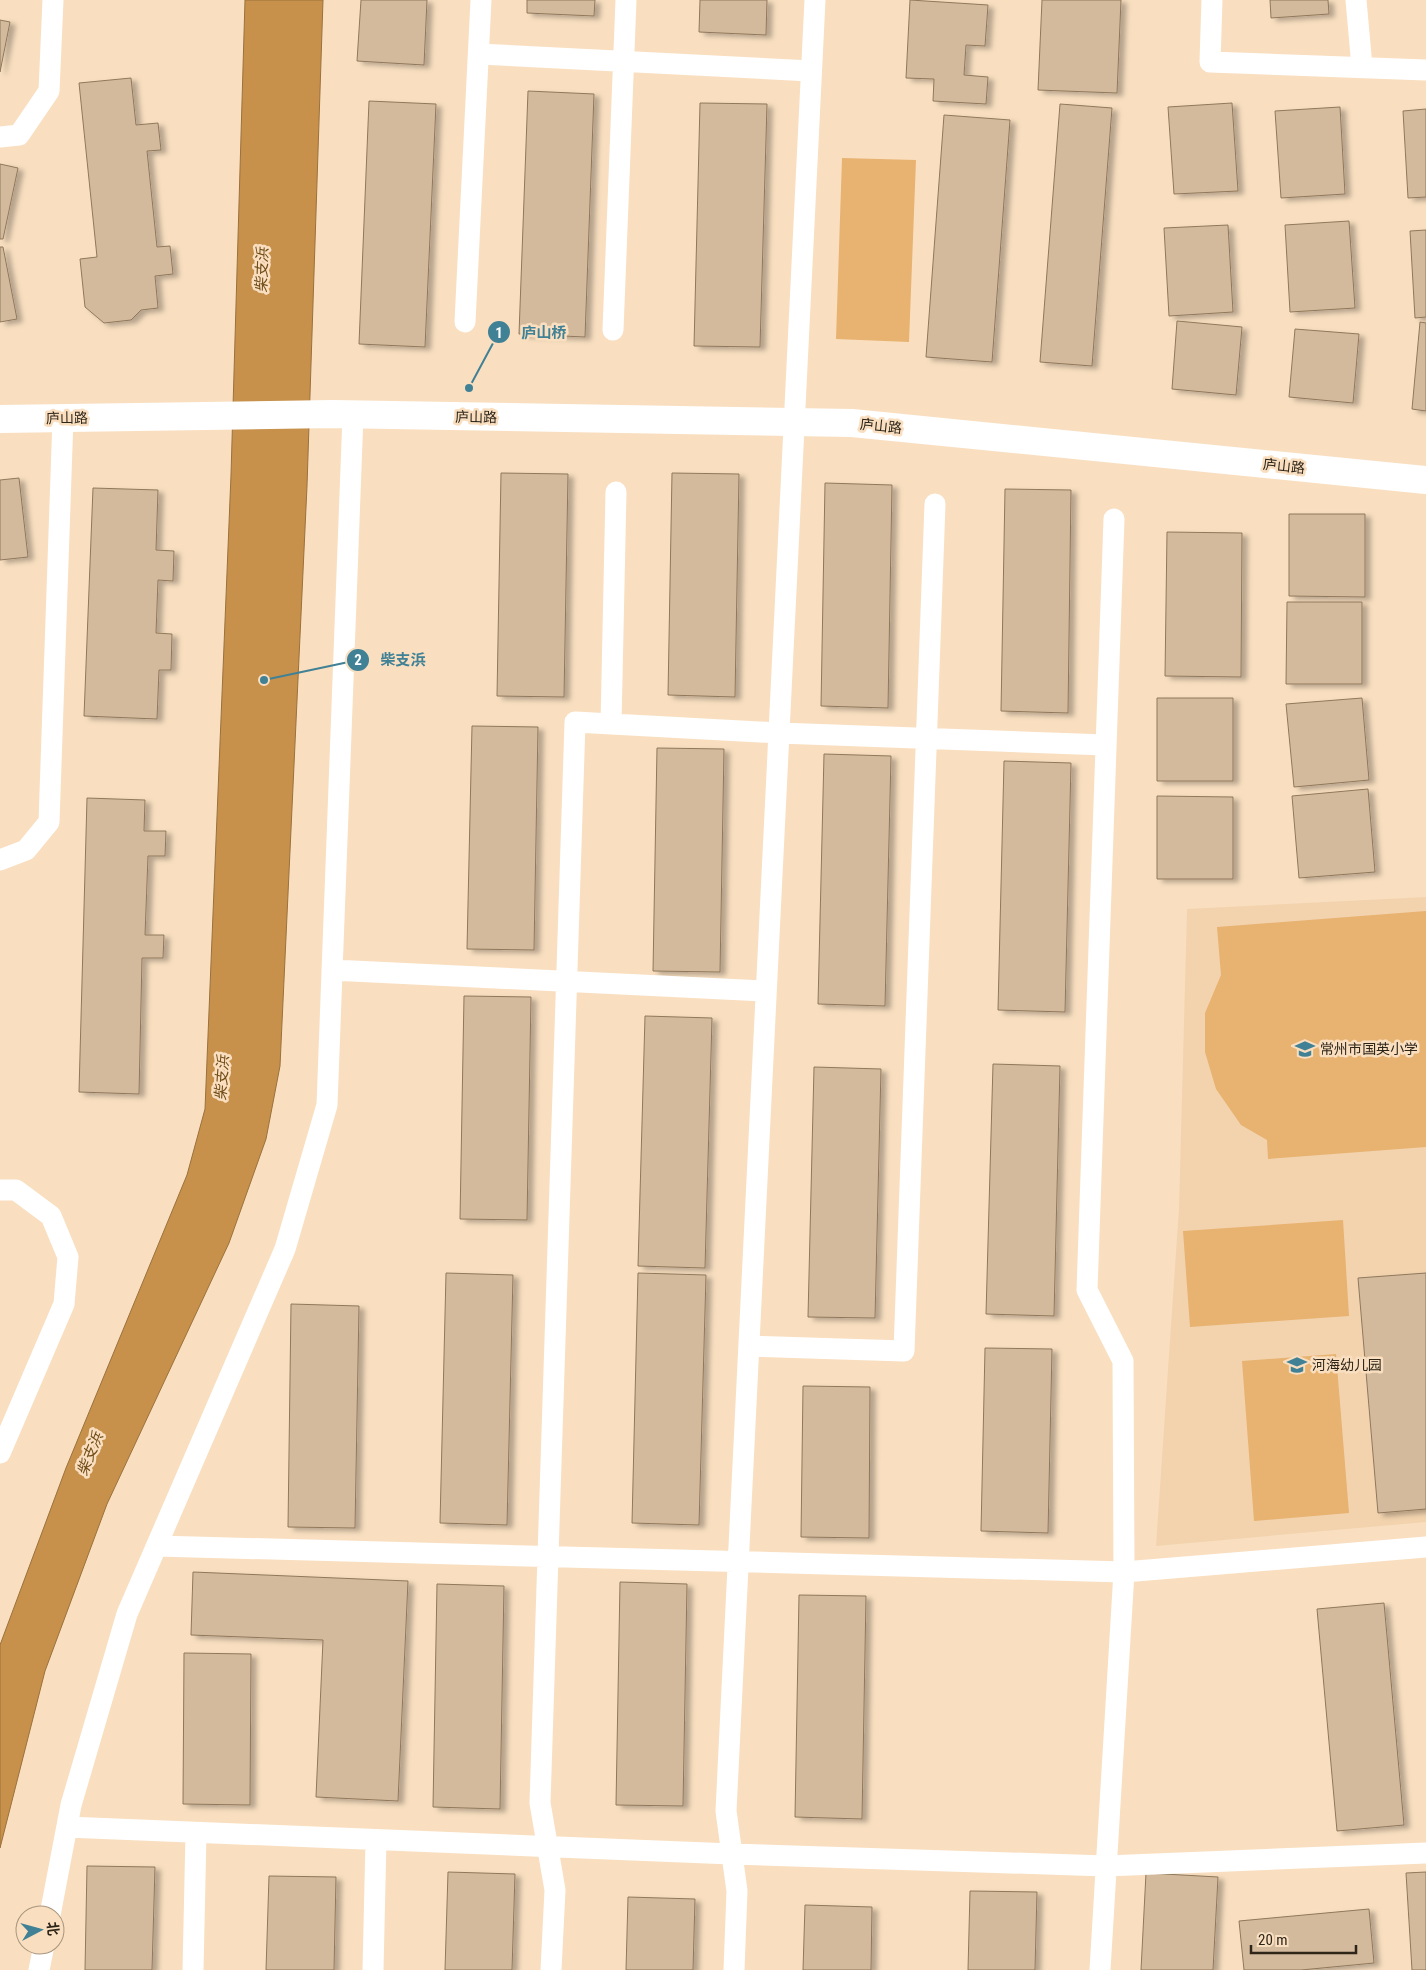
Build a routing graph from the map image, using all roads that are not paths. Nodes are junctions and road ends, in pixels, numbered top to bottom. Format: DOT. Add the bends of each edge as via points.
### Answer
graph roads {
  1 [pos="53,0"];
  2 [pos="481,0"];
  3 [pos="626,0"];
  4 [pos="815,0"];
  5 [pos="1212,0"];
  6 [pos="1356,0"];
  7 [pos="479,54"];
  8 [pos="623,62"];
  9 [pos="1362,68"];
  10 [pos="1426,70"];
  11 [pos="811,71"];
  12 [pos="0,138"];
  13 [pos="465,322"];
  14 [pos="613,330"];
  15 [pos="343,414"];
  16 [pos="0,418"];
  17 [pos="63,418"];
  18 [pos="794,422"];
  19 [pos="1426,480"];
  20 [pos="616,492"];
  21 [pos="935,504"];
  22 [pos="1114,519"];
  23 [pos="611,724"];
  24 [pos="779,733"];
  25 [pos="926,739"];
  26 [pos="1105,745"];
  27 [pos="0,860"];
  28 [pos="332,970"];
  29 [pos="566,981"];
  30 [pos="766,991"];
  31 [pos="0,1190"];
  32 [pos="749,1346"];
  33 [pos="0,1453"];
  34 [pos="157,1546"];
  35 [pos="1426,1548"];
  36 [pos="548,1556"];
  37 [pos="739,1562"];
  38 [pos="1124,1572"];
  39 [pos="67,1827"];
  40 [pos="196,1833"];
  41 [pos="376,1840"];
  42 [pos="548,1847"];
  43 [pos="1426,1853"];
  44 [pos="732,1854"];
  45 [pos="1106,1866"];
  46 [pos="52,1905"];
  47 [pos="42,1955"];
  48 [pos="39,1970"];
  49 [pos="193,1970"];
  50 [pos="373,1970"];
  51 [pos="551,1970"];
  52 [pos="734,1970"];
  53 [pos="1100,1970"];
  1 -- 12 [label="lane" via="49,91 19,134"];
  2 -- 7 [label="lane"];
  3 -- 8 [label="lane"];
  4 -- 11 [label="lane"];
  5 -- 9 [label="lane" via="1210,62"];
  6 -- 9 [label="lane"];
  7 -- 8 [label="lane"];
  7 -- 13 [label="lane"];
  8 -- 11 [label="lane"];
  8 -- 14 [label="lane"];
  9 -- 10 [label="lane"];
  11 -- 18 [label="lane"];
  15 -- 17 [label="street, 庐山路"];
  15 -- 18 [label="street, 庐山路"];
  15 -- 28 [label="lane"];
  16 -- 17 [label="street, 庐山路"];
  17 -- 27 [label="lane" via="49,822 26,850"];
  18 -- 19 [label="street, 庐山路" via="852,423"];
  18 -- 24 [label="lane"];
  20 -- 23 [label="lane"];
  21 -- 25 [label="lane"];
  22 -- 26 [label="lane"];
  23 -- 24 [label="lane"];
  23 -- 29 [label="lane" via="575,722"];
  24 -- 25 [label="lane"];
  24 -- 30 [label="lane"];
  25 -- 26 [label="lane"];
  25 -- 32 [label="lane" via="904,1351"];
  26 -- 38 [label="lane" via="1087,1290 1123,1361"];
  28 -- 29 [label="lane"];
  28 -- 34 [label="lane" via="327,1105 285,1249"];
  29 -- 30 [label="lane"];
  29 -- 36 [label="lane"];
  30 -- 32 [label="lane"];
  31 -- 33 [label="lane" via="16,1190 51,1216 68,1257 64,1304"];
  32 -- 37 [label="lane"];
  34 -- 36 [label="lane"];
  34 -- 39 [label="lane" via="127,1614"];
  35 -- 38 [label="lane"];
  36 -- 37 [label="lane"];
  36 -- 42 [label="lane" via="540,1803"];
  37 -- 38 [label="lane"];
  37 -- 44 [label="lane" via="726,1811"];
  38 -- 45 [label="lane"];
  39 -- 40 [label="lane"];
  39 -- 46 [label="lane"];
  40 -- 41 [label="lane"];
  40 -- 49 [label="lane"];
  41 -- 42 [label="lane"];
  41 -- 50 [label="lane"];
  42 -- 44 [label="lane"];
  42 -- 51 [label="lane" via="555,1890"];
  43 -- 45 [label="lane"];
  44 -- 45 [label="lane"];
  44 -- 52 [label="lane" via="737,1891"];
  45 -- 53 [label="lane"];
  47 -- 48 [label="lane"];
}
